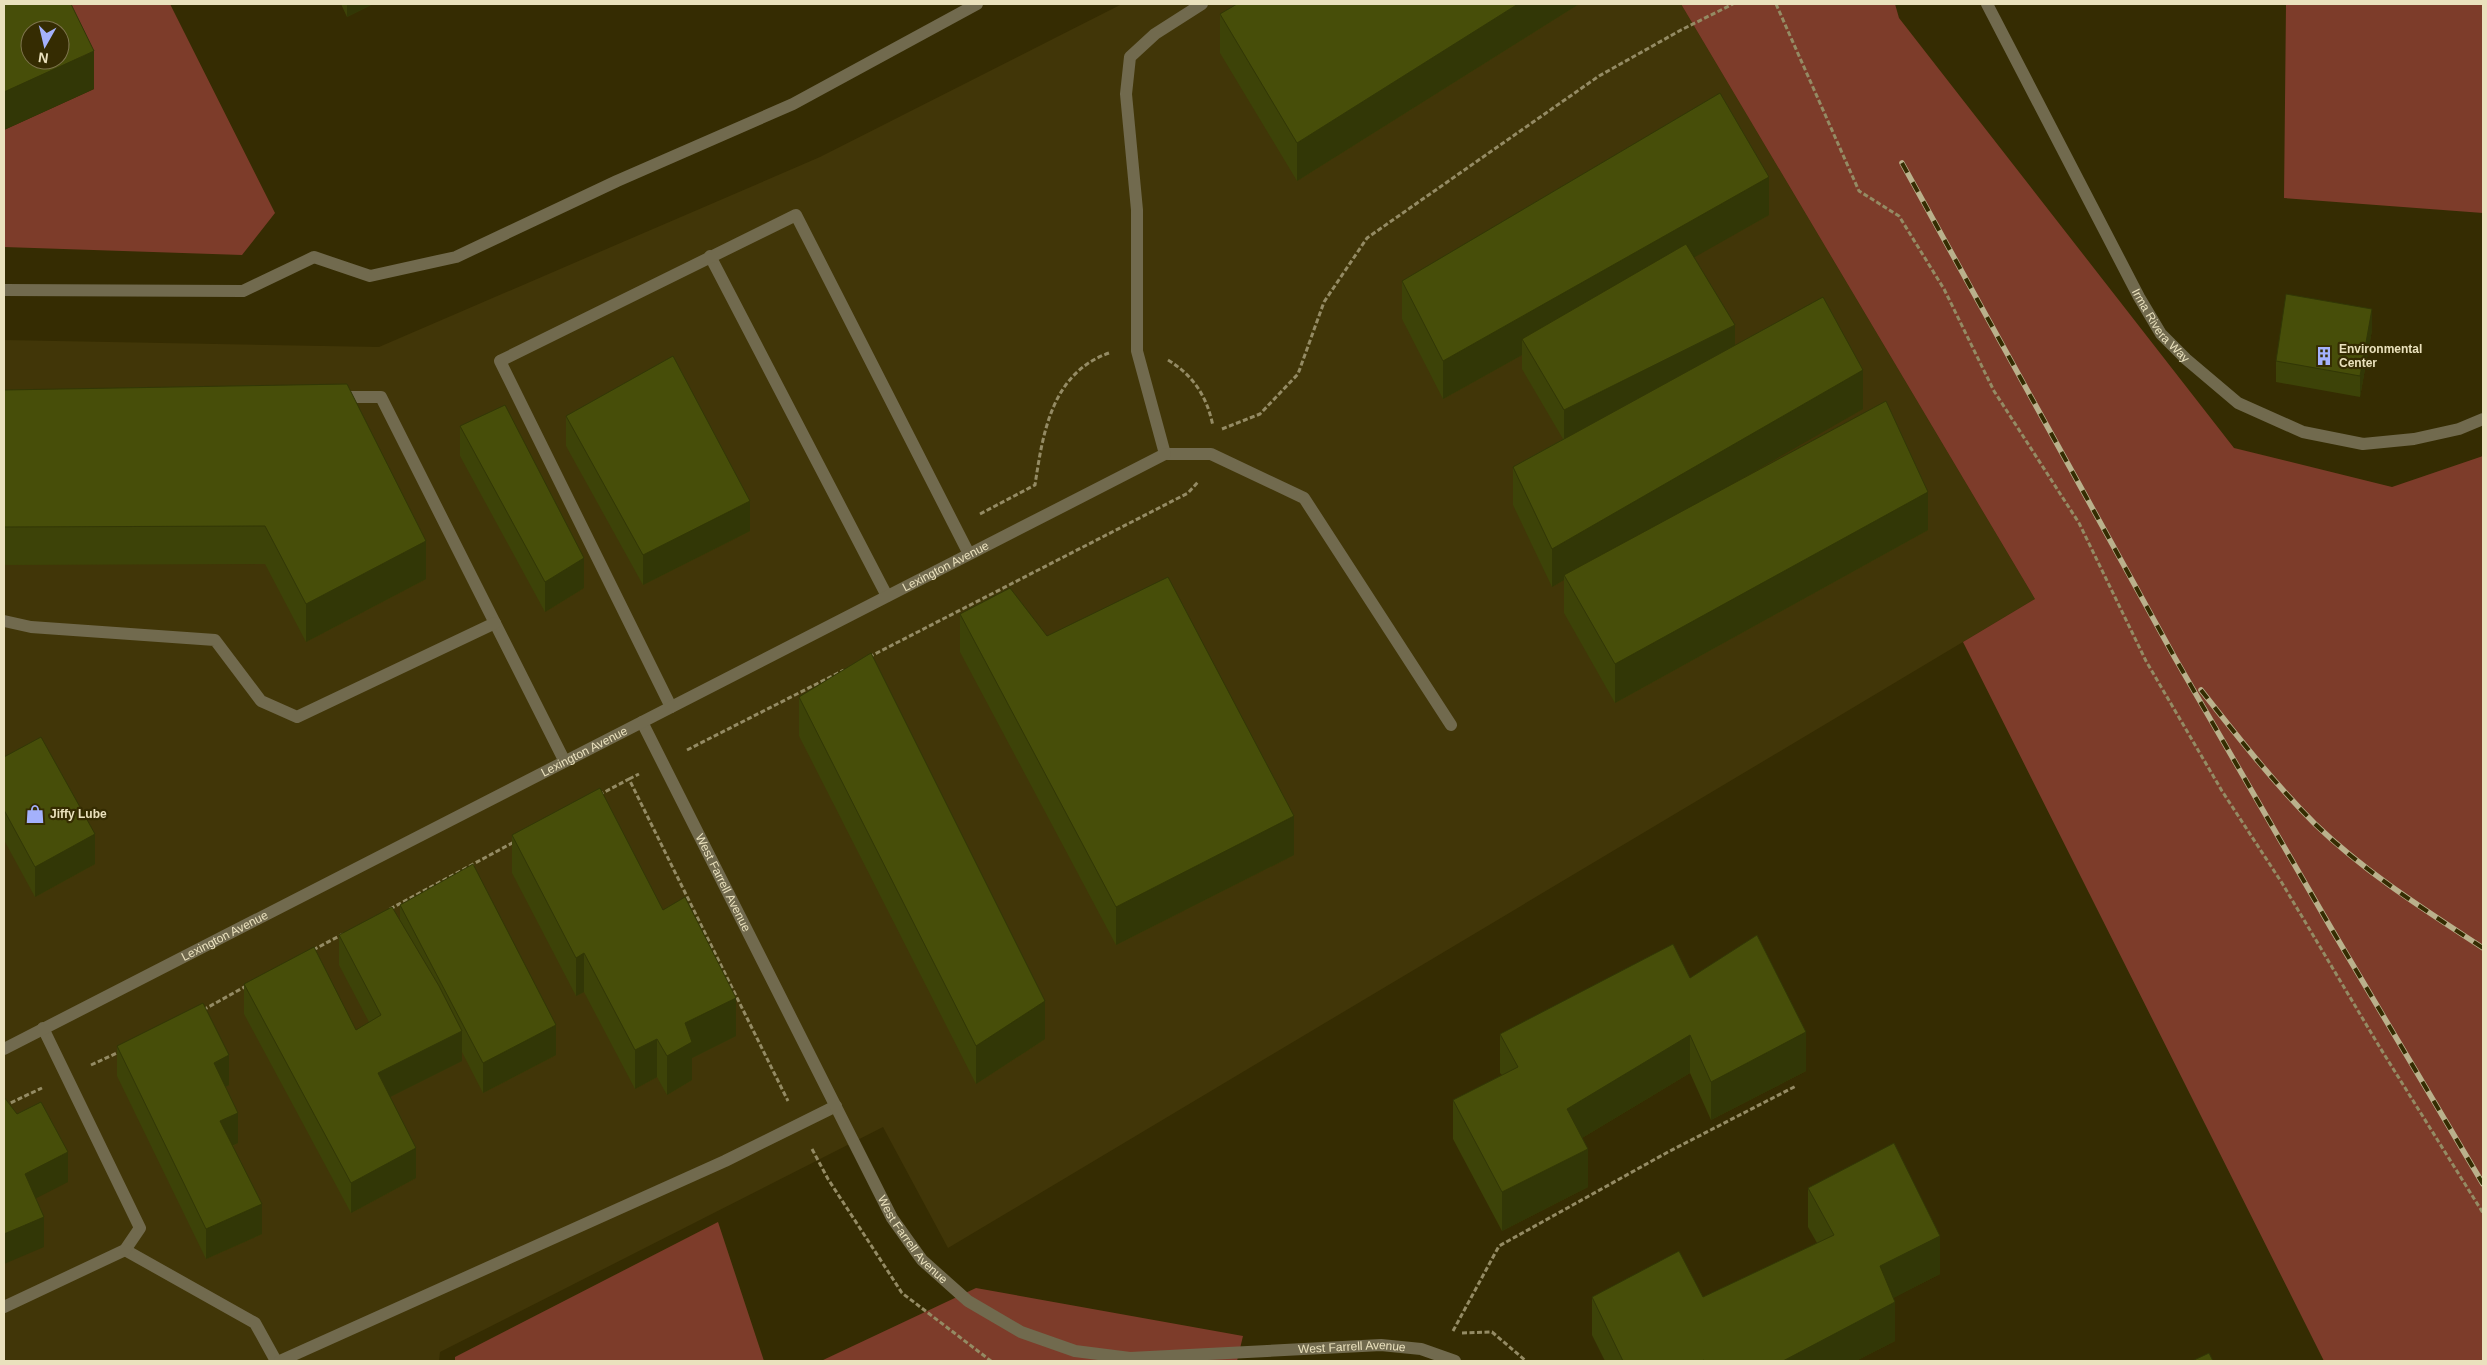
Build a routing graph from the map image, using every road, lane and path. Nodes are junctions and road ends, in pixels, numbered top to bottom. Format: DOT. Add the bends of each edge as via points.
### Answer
graph roads {
  1 [pos="977,4"];
  2 [pos="1202,4"];
  3 [pos="1733,4"];
  4 [pos="1776,4"];
  5 [pos="1987,4"];
  6 [pos="710,256"];
  7 [pos="4,290"];
  8 [pos="322,397"];
  9 [pos="2483,419"];
  10 [pos="1215,432"];
  11 [pos="1165,454"];
  12 [pos="969,554"];
  13 [pos="887,596"];
  14 [pos="4,622"];
  15 [pos="495,623"];
  16 [pos="671,707"];
  17 [pos="642,722"];
  18 [pos="1451,725"];
  19 [pos="564,760"];
  20 [pos="594,798"];
  21 [pos="516,841"];
  22 [pos="386,911"];
  23 [pos="351,930"];
  24 [pos="307,954"];
  25 [pos="255,982"];
  26 [pos="194,1014"];
  27 [pos="43,1028"];
  28 [pos="4,1049"];
  29 [pos="125,1050"];
  30 [pos="67,1076"];
  31 [pos="1796,1086"];
  32 [pos="4,1106"];
  33 [pos="836,1106"];
  34 [pos="800,1124"];
  35 [pos="2483,1213"];
  36 [pos="125,1250"];
  37 [pos="4,1307"];
  38 [pos="276,1361"];
  39 [pos="280,1361"];
  40 [pos="991,1361"];
  41 [pos="1455,1361"];
  42 [pos="1526,1361"];
  1 -- 7 [label="street" via="793,104 456,257 370,276 314,257 243,291"];
  2 -- 11 [label="street" via="1155,34 1130,57 1126,94 1137,210 1137,351"];
  3 -- 10 [label="path" via="1599,76 1367,238 1324,302 1298,374 1260,414"];
  4 -- 35 [label="path" via="1859,192 1899,216 1944,289 1994,391 2078,523 2146,661"];
  5 -- 9 [label="street, Irma Rivera Way" via="2139,297 2162,334 2238,403 2303,432 2363,444 2414,440 2459,429"];
  6 -- 12 [label="street" via="796,215"];
  6 -- 13 [label="street"];
  6 -- 16 [label="street" via="500,361"];
  8 -- 15 [label="street" via="381,397"];
  11 -- 12 [label="street, Lexington Avenue"];
  11 -- 18 [label="street" via="1211,454 1304,498"];
  12 -- 13 [label="street, Lexington Avenue"];
  13 -- 16 [label="street, Lexington Avenue"];
  14 -- 15 [label="street" via="31,627 215,640 261,701 297,717"];
  15 -- 19 [label="street"];
  16 -- 17 [label="street, Lexington Avenue"];
  17 -- 19 [label="street, Lexington Avenue"];
  17 -- 33 [label="street, West Farrell Avenue"];
  19 -- 27 [label="street, Lexington Avenue"];
  20 -- 34 [label="path" via="629,779"];
  21 -- 22 [label="path"];
  23 -- 24 [label="path"];
  25 -- 26 [label="path"];
  27 -- 28 [label="street, Lexington Avenue"];
  27 -- 30 [label="street"];
  29 -- 30 [label="path"];
  30 -- 32 [label="path"];
  30 -- 36 [label="street" via="140,1228"];
  31 -- 42 [label="path" via="1668,1152 1499,1246 1451,1333 1492,1332"];
  33 -- 34 [label="street"];
  33 -- 41 [label="street, West Farrell Avenue" via="892,1218 922,1260 968,1301 1021,1332 1075,1351 1130,1358 1381,1345 1421,1349"];
  34 -- 39 [label="street"];
  34 -- 40 [label="path" via="828,1179 902,1293"];
  36 -- 37 [label="street"];
  36 -- 38 [label="street" via="255,1323"];
}
